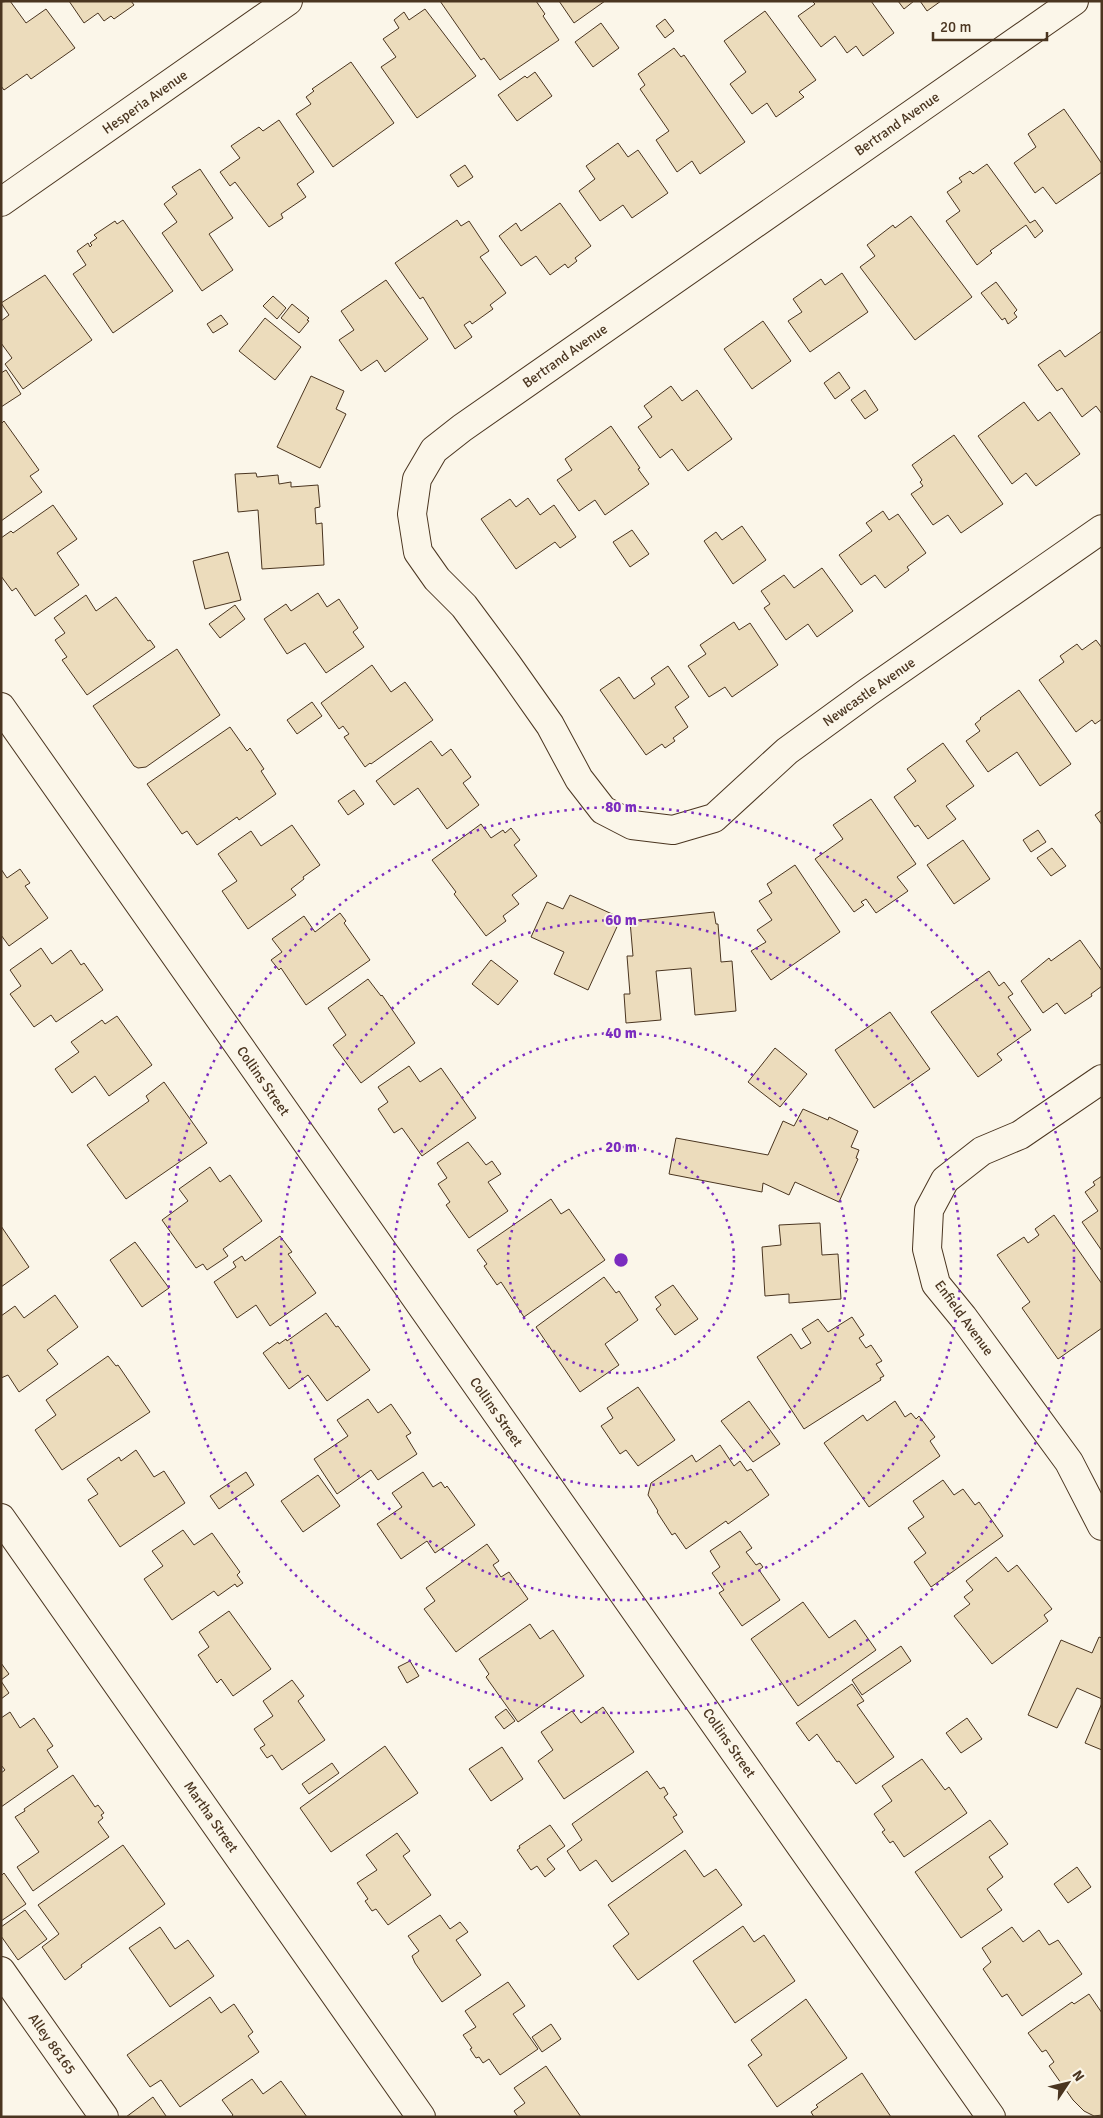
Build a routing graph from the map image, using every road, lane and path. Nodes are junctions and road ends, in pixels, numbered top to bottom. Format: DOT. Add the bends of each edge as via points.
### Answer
graph roads {
  1 [pos="288,1"];
  2 [pos="1074,1"];
  3 [pos="1,202"];
  4 [pos="1102,529"];
  5 [pos="1,707"];
  6 [pos="632,824"];
  7 [pos="1102,1079"];
  8 [pos="1,1518"];
  9 [pos="1102,1526"];
  10 [pos="1,1971"];
  11 [pos="104,2117"];
  12 [pos="421,2117"];
  13 [pos="991,2117"];
  1 -- 3 [label="street, Hesperia Avenue"];
  2 -- 6 [label="street, Bertrand Avenue" via="462,428 434,450 417,479 412,514 418,552 437,579 464,606 550,725 579,779 602,810"];
  4 -- 6 [label="street, Newcastle Avenue" via="787,751 714,818 673,830"];
  5 -- 13 [label="street, Collins Street"];
  7 -- 9 [label="street, Enfield Avenue" via="1020,1135 982,1151 945,1180 929,1210 927,1248 936,1284 1069,1462"];
  8 -- 12 [label="street, Martha Street"];
  10 -- 11 [label="street, Alley 86165"];
}
